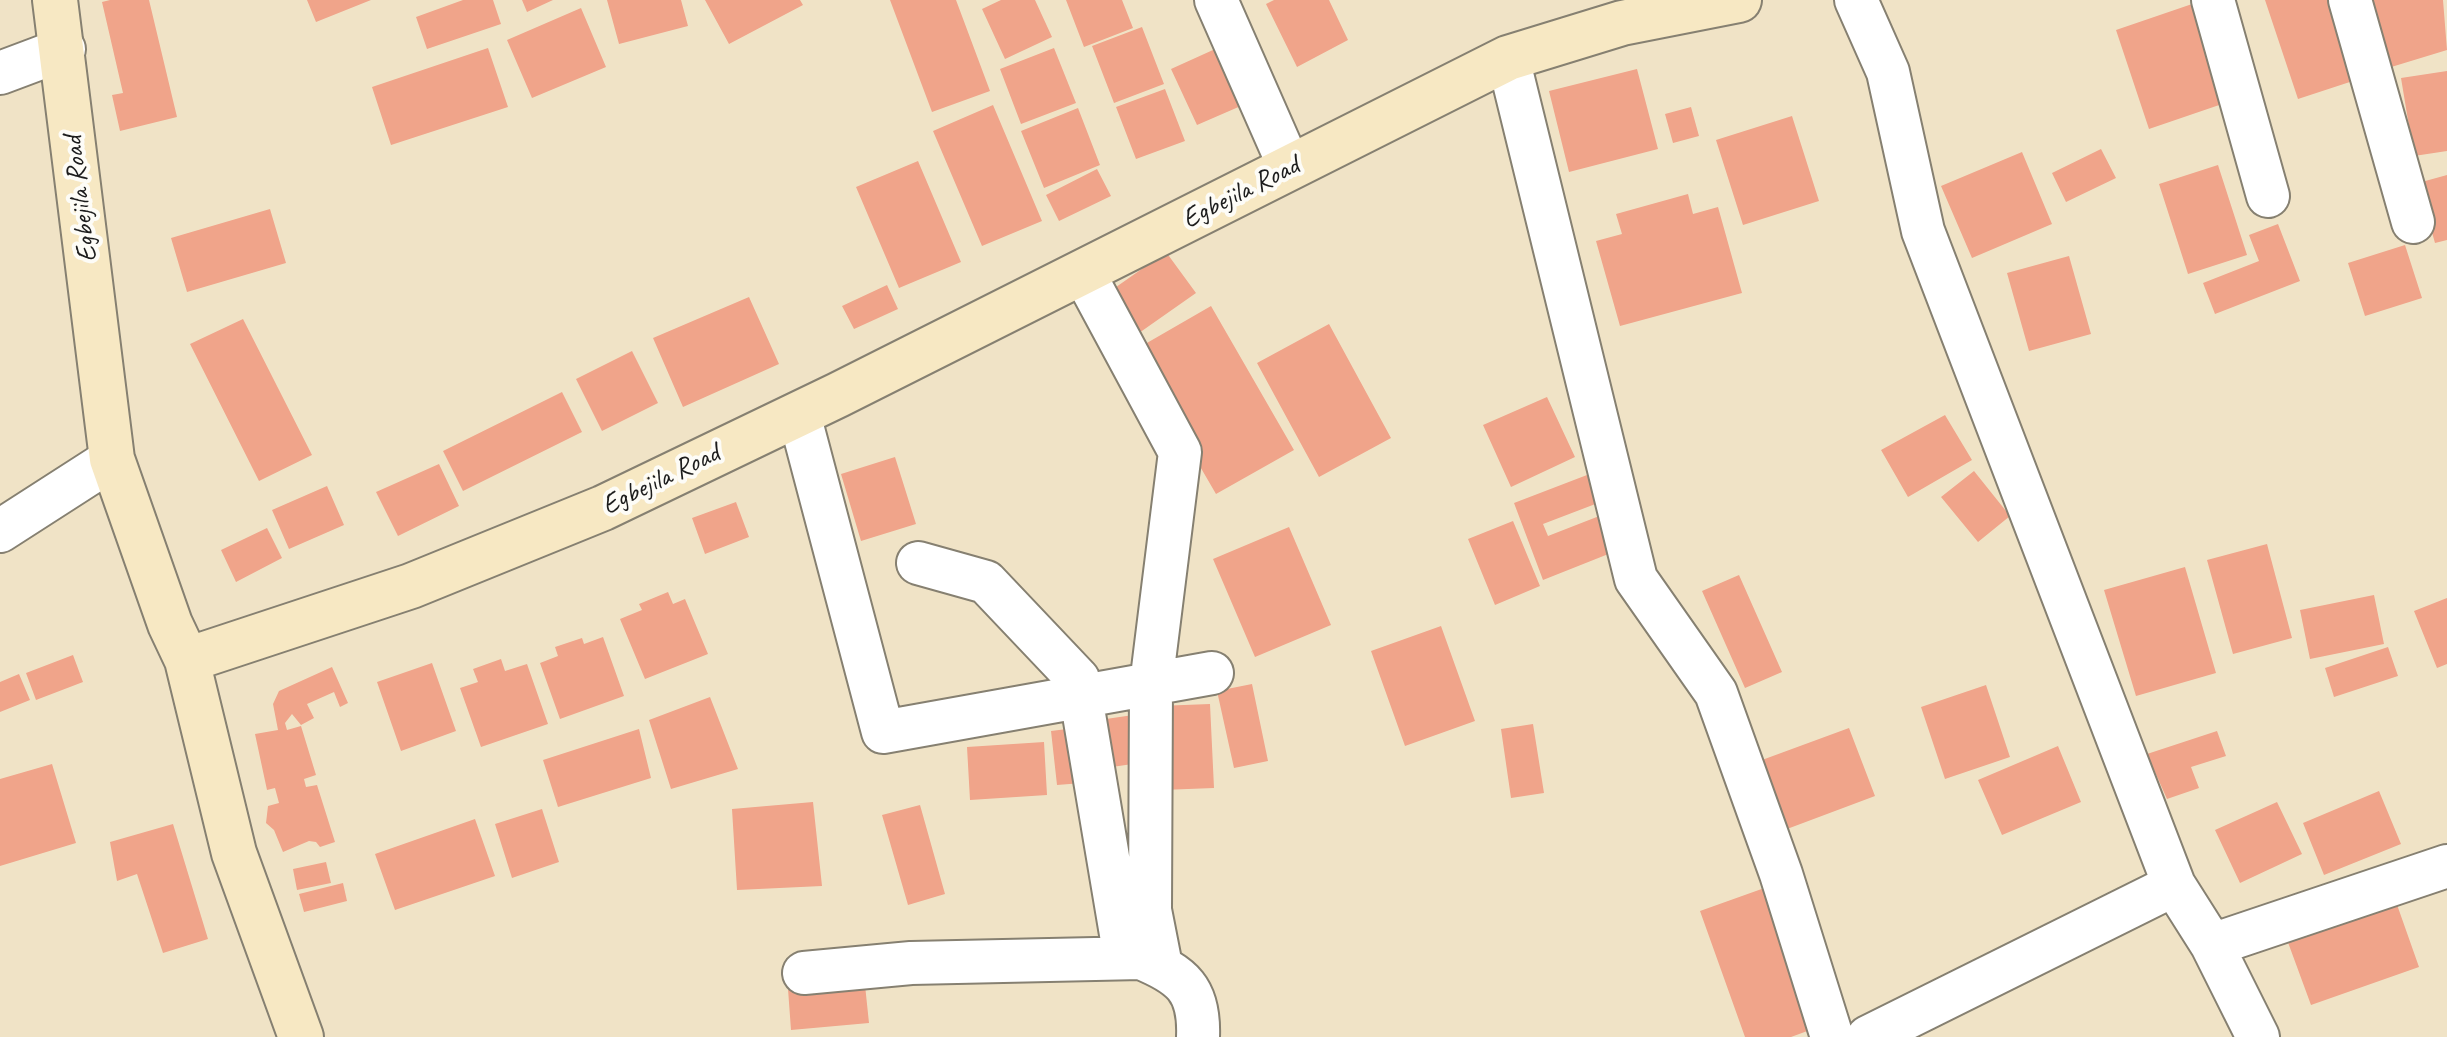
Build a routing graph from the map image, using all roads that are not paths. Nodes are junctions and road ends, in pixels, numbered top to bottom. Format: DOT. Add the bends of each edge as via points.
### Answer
graph roads {
  1 [pos="55,0"];
  2 [pos="1216,0"];
  3 [pos="1739,0"];
  4 [pos="1856,0"];
  5 [pos="2213,0"];
  6 [pos="2350,0"];
  7 [pos="1642,9"];
  8 [pos="64,49"];
  9 [pos="1508,58"];
  10 [pos="0,73"];
  11 [pos="1290,168"];
  12 [pos="2268,196"];
  13 [pos="2413,222"];
  14 [pos="1083,272"];
  15 [pos="799,414"];
  16 [pos="112,459"];
  17 [pos="0,531"];
  18 [pos="918,563"];
  19 [pos="187,660"];
  20 [pos="1212,673"];
  21 [pos="1151,685"];
  22 [pos="1081,697"];
  23 [pos="2447,866"];
  24 [pos="2174,885"];
  25 [pos="2212,945"];
  26 [pos="1143,962"];
  27 [pos="804,973"];
  28 [pos="301,1037"];
  29 [pos="1198,1037"];
  30 [pos="1832,1037"];
  31 [pos="1868,1037"];
  32 [pos="2258,1037"];
  1 -- 8 [label="street, Egbejila Road"];
  2 -- 11 [label="street"];
  3 -- 7 [label="street, Egbejila Road"];
  4 -- 24 [label="street" via="1888,72 1923,231"];
  5 -- 12 [label="street"];
  6 -- 13 [label="street"];
  7 -- 9 [label="street, Egbejila Road"];
  8 -- 10 [label="street"];
  8 -- 16 [label="street, Egbejila Road"];
  9 -- 11 [label="street, Egbejila Road"];
  9 -- 30 [label="street" via="1636,579 1716,693"];
  11 -- 14 [label="street, Egbejila Road"];
  14 -- 15 [label="street, Egbejila Road"];
  14 -- 21 [label="street" via="1180,452"];
  15 -- 19 [label="street, Egbejila Road" via="512,547"];
  15 -- 22 [label="street" via="883,732"];
  16 -- 17 [label="street"];
  16 -- 19 [label="street, Egbejila Road"];
  18 -- 22 [label="street" via="986,582 1078,679"];
  19 -- 28 [label="street" via="234,853"];
  20 -- 21 [label="street"];
  21 -- 22 [label="street"];
  21 -- 26 [label="street" via="1150,910"];
  22 -- 26 [label="street"];
  23 -- 25 [label="street"];
  24 -- 25 [label="street"];
  24 -- 31 [label="street"];
  25 -- 32 [label="street"];
  26 -- 27 [label="street" via="911,963"];
  26 -- 29 [label="street" via="1189,986 1199,1018"];
}
